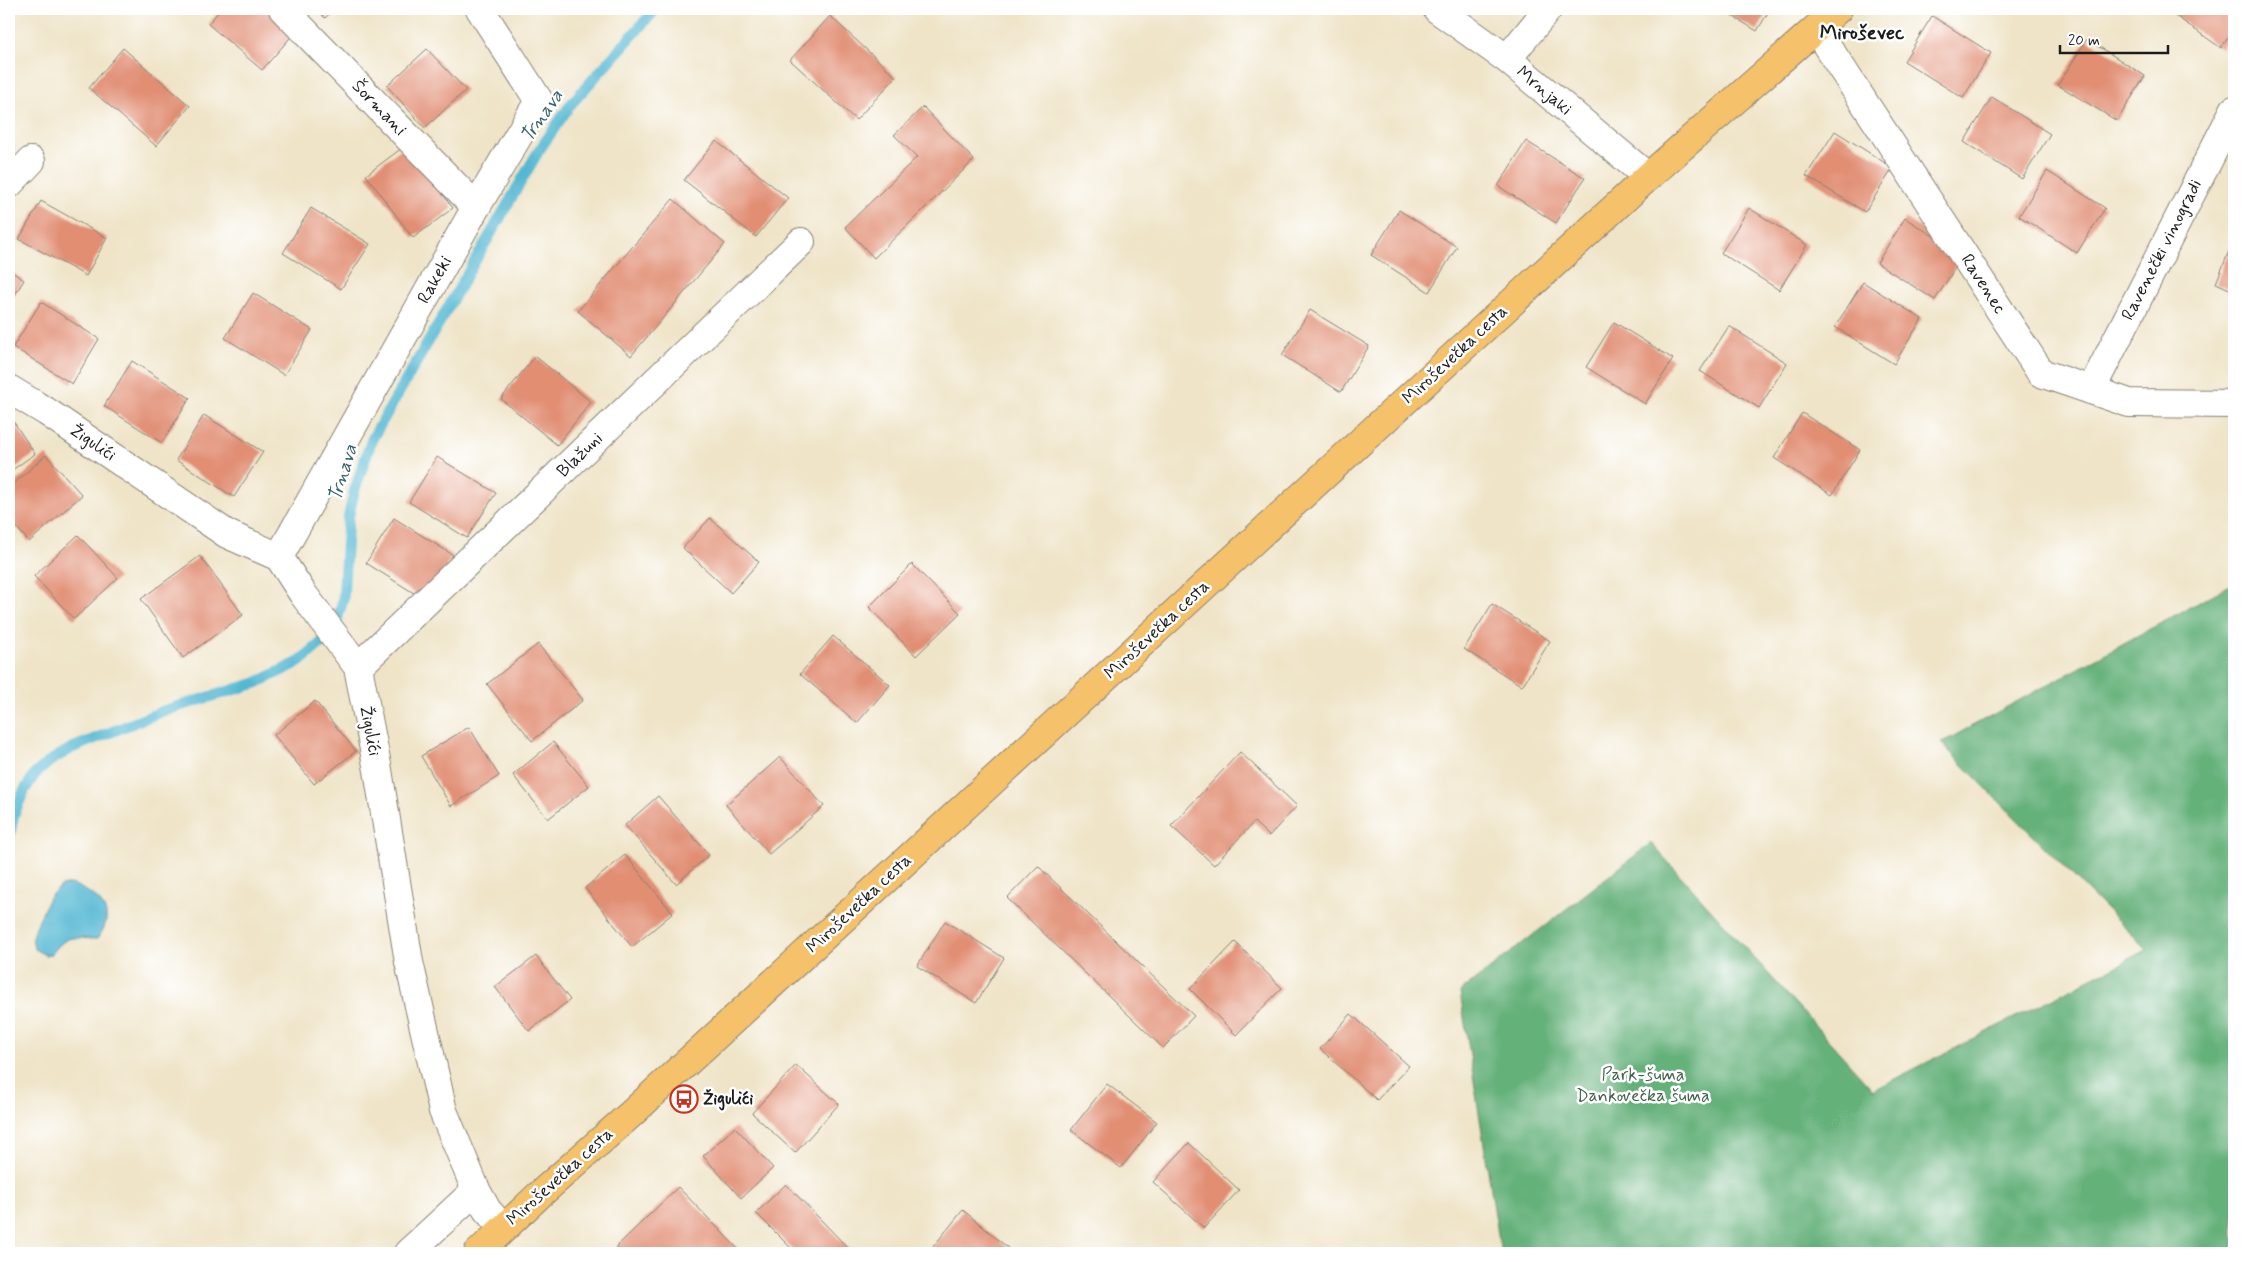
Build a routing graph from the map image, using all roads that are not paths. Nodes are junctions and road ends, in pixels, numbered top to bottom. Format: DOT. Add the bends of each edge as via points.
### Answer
graph roads {
  1 [pos="283,9"];
  2 [pos="480,9"];
  3 [pos="1437,9"];
  4 [pos="1548,9"];
  5 [pos="1838,9"];
  6 [pos="1816,29"];
  7 [pos="1507,59"];
  8 [pos="2234,110"];
  9 [pos="31,161"];
  10 [pos="1648,177"];
  11 [pos="9,184"];
  12 [pos="476,207"];
  13 [pos="801,242"];
  14 [pos="9,389"];
  15 [pos="2090,390"];
  16 [pos="2234,404"];
  17 [pos="278,557"];
  18 [pos="353,661"];
  19 [pos="476,1190"];
  20 [pos="503,1228"];
  21 [pos="408,1253"];
  22 [pos="478,1253"];
  1 -- 12 [label="street, Šormani"];
  2 -- 12 [label="street, Rakeki" via="539,100"];
  3 -- 7 [label="street, Mrnjaki"];
  4 -- 7 [label="street"];
  5 -- 6 [label="main road, Miroševečka cesta"];
  6 -- 10 [label="main road, Miroševečka cesta"];
  6 -- 15 [label="street, Ravenec" via="2041,373"];
  7 -- 10 [label="street, Mrnjaki"];
  8 -- 15 [label="street, Ravenečki vinogradi"];
  9 -- 11 [label="street"];
  10 -- 20 [label="main road, Miroševečka cesta" via="628,1118"];
  12 -- 17 [label="street, Rakeki"];
  13 -- 18 [label="street, Blažuni"];
  14 -- 17 [label="street, Žigulići" via="227,534"];
  15 -- 16 [label="street, Ravenec" via="2128,403"];
  17 -- 18 [label="street, Žigulići"];
  18 -- 19 [label="street, Žigulići" via="378,770 409,962 443,1111"];
  19 -- 20 [label="street, Žigulići" via="487,1210"];
  19 -- 21 [label="street"];
  20 -- 22 [label="main road, Miroševečka cesta"];
}
